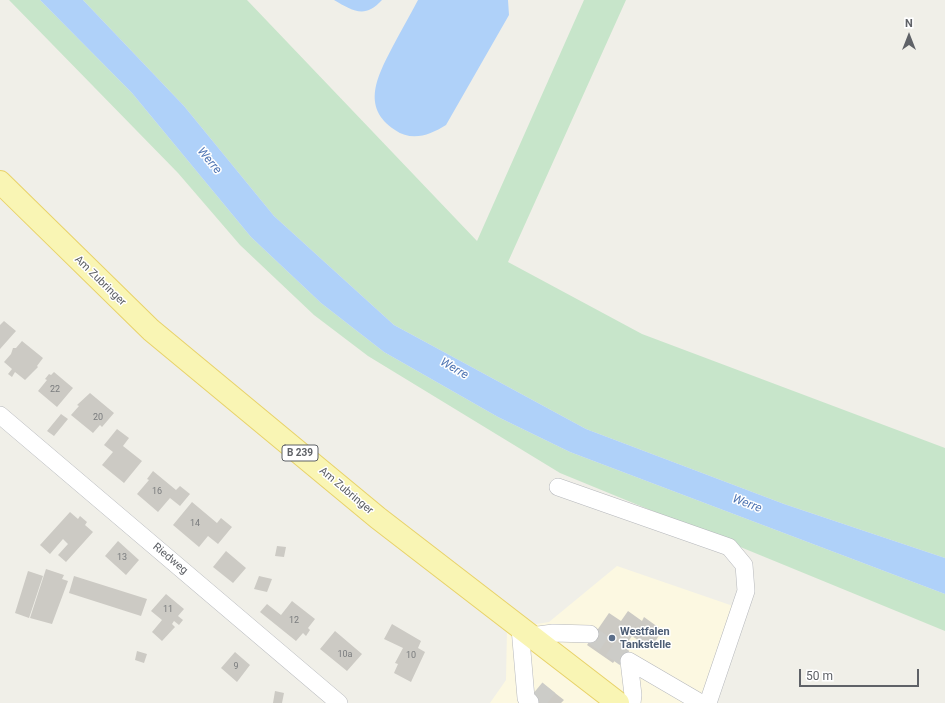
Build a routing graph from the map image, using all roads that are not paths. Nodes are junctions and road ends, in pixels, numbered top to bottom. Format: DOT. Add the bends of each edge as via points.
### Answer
graph roads {
  1 [pos="0,182"];
  2 [pos="0,415"];
  3 [pos="558,487"];
  4 [pos="526,632"];
  5 [pos="590,634"];
  6 [pos="530,690"];
  7 [pos="339,703"];
  8 [pos="618,703"];
  9 [pos="632,703"];
  10 [pos="701,703"];
  11 [pos="708,703"];
  1 -- 4 [label="main road, Am Zubringer / B 239" via="151,330 378,518"];
  2 -- 7 [label="street, Riedweg"];
  3 -- 11 [label="street" via="729,547 744,565 746,591"];
  4 -- 5 [label="street"];
  4 -- 6 [label="street"];
  4 -- 8 [label="main road, Am Zubringer / B 239"];
  9 -- 10 [label="street" via="629,661"];
}
